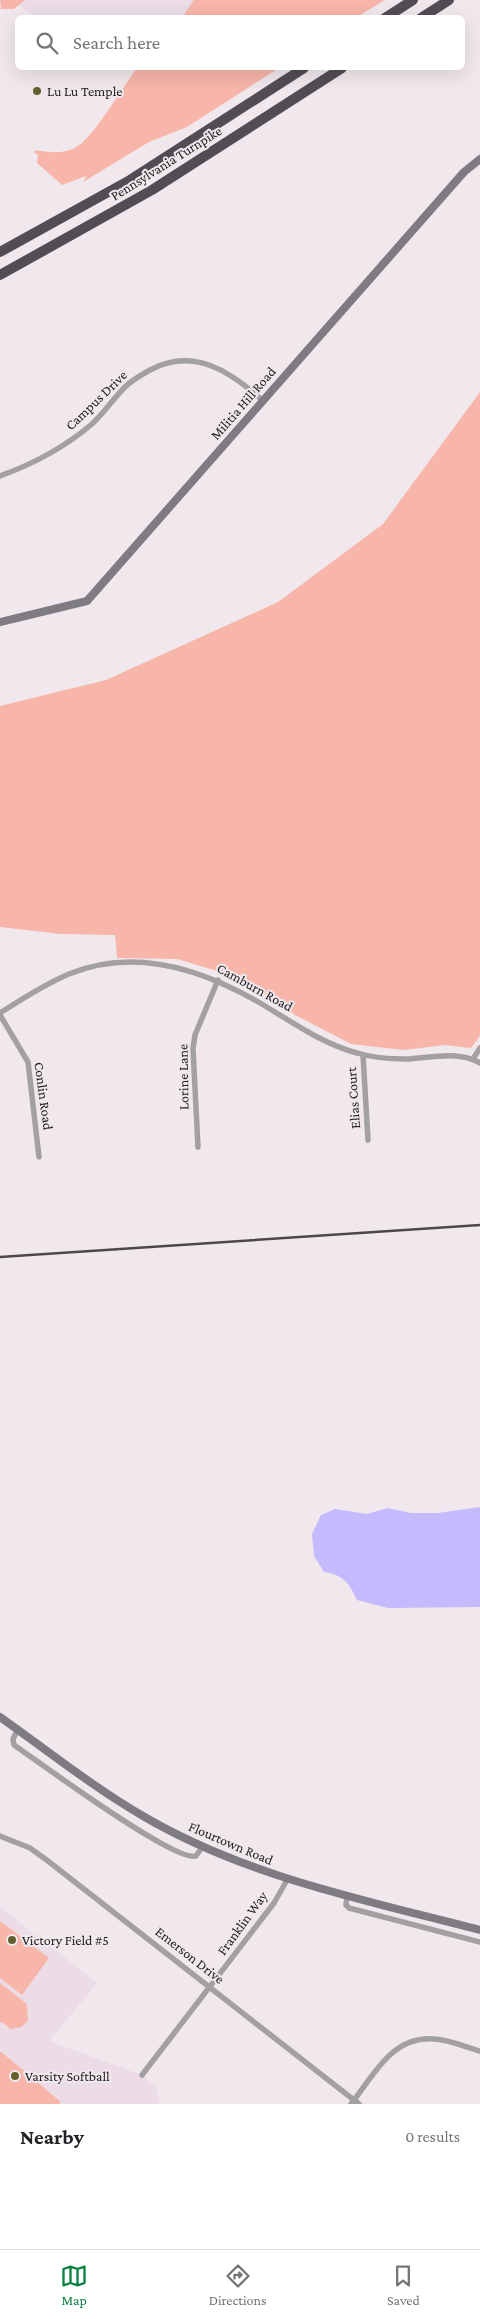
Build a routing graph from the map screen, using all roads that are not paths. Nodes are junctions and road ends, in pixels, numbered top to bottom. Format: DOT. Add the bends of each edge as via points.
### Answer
graph roads {
  1 [pos="413,0"];
  2 [pos="449,0"];
  3 [pos="390,15"];
  4 [pos="426,15"];
  5 [pos="301,70"];
  6 [pos="339,70"];
  7 [pos="480,159"];
  8 [pos="0,252"];
  9 [pos="0,275"];
  10 [pos="262,400"];
  11 [pos="0,476"];
  12 [pos="0,622"];
  13 [pos="218,980"];
  14 [pos="0,1014"];
  15 [pos="480,1048"];
  16 [pos="362,1055"];
  17 [pos="473,1059"];
  18 [pos="480,1062"];
  19 [pos="368,1140"];
  20 [pos="198,1148"];
  21 [pos="39,1157"];
  22 [pos="0,1717"];
  23 [pos="18,1729"];
  24 [pos="0,1836"];
  25 [pos="203,1846"];
  26 [pos="287,1880"];
  27 [pos="347,1896"];
  28 [pos="480,1930"];
  29 [pos="480,1942"];
  30 [pos="211,1986"];
  31 [pos="480,2051"];
  32 [pos="142,2075"];
  33 [pos="354,2103"];
  1 -- 3 [label="highway"];
  2 -- 4 [label="highway"];
  5 -- 8 [label="highway, Pennsylvania Turnpike" via="130,180"];
  6 -- 9 [label="highway, Pennsylvania Turnpike" via="152,190"];
  7 -- 10 [label="street, Militia Hill Road" via="464,172"];
  10 -- 11 [label="street, Campus Drive" via="239,380 215,366 193,361 165,363 134,379 93,423 66,444"];
  10 -- 12 [label="street, Militia Hill Road" via="87,601"];
  13 -- 14 [label="street, Camburn Road" via="198,972 150,963 109,965 58,978"];
  13 -- 16 [label="street, Camburn Road" via="323,1040"];
  13 -- 20 [label="street, Lorine Lane" via="194,1041"];
  14 -- 21 [label="street, Conlin Road" via="28,1062"];
  15 -- 17 [label="street"];
  16 -- 17 [label="street, Camburn Road" via="392,1059 452,1055"];
  16 -- 19 [label="street, Elias Court"];
  17 -- 18 [label="street, Camburn Road"];
  22 -- 23 [label="street, Flourtown Road"];
  23 -- 25 [label="street, Flourtown Road" via="143,1816"];
  23 -- 25 [label="street" via="14,1745 133,1827 189,1857 196,1856"];
  24 -- 30 [label="street, Emerson Drive" via="30,1848"];
  25 -- 26 [label="street, Flourtown Road"];
  26 -- 27 [label="street, Flourtown Road"];
  26 -- 30 [label="street, Franklin Way" via="274,1903"];
  27 -- 28 [label="street, Flourtown Road"];
  27 -- 29 [label="street" via="349,1908"];
  30 -- 32 [label="street, Franklin Way"];
  30 -- 33 [label="street, Emerson Drive"];
  31 -- 33 [label="street" via="437,2039 420,2038 406,2042 388,2055"];
}
